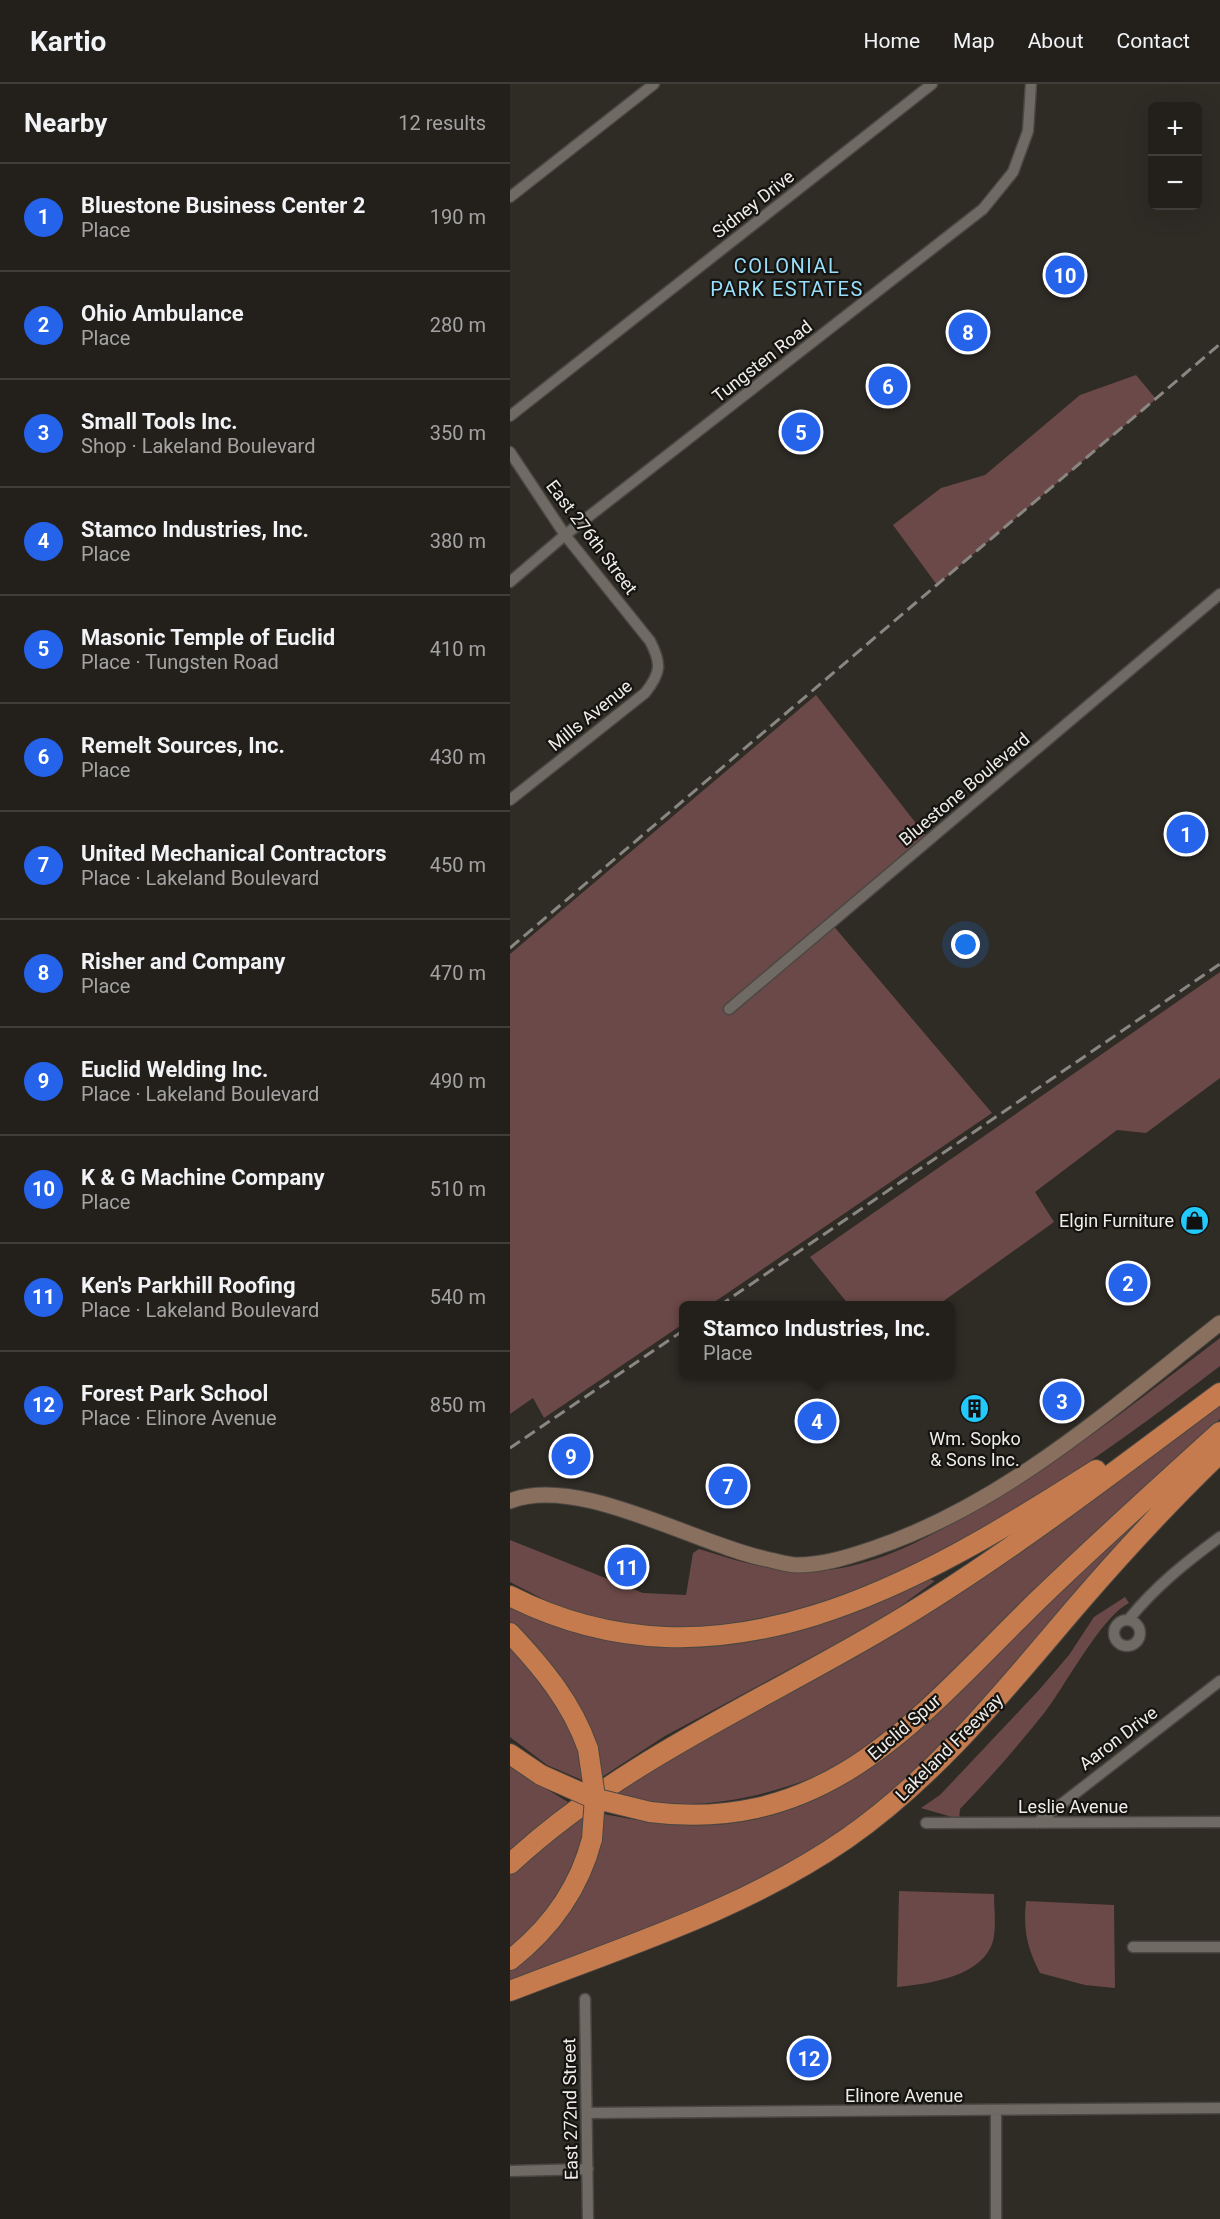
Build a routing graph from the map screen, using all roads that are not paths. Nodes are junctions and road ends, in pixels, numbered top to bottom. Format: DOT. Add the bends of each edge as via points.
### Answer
graph roads {
  1 [pos="654,84"];
  2 [pos="932,84"];
  3 [pos="1031,84"];
  4 [pos="510,197"];
  5 [pos="510,416"];
  6 [pos="510,452"];
  7 [pos="566,535"];
  8 [pos="510,582"];
  9 [pos="1220,594"];
  10 [pos="650,641"];
  11 [pos="510,800"];
  12 [pos="729,1009"];
  13 [pos="1220,1323"];
  14 [pos="1220,1381"];
  15 [pos="1220,1393"];
  16 [pos="1220,1432"];
  17 [pos="1220,1453"];
  18 [pos="510,1501"];
  19 [pos="1220,1537"];
  20 [pos="510,1596"];
  21 [pos="1129,1619"];
  22 [pos="510,1633"];
  23 [pos="1220,1681"];
  24 [pos="510,1754"];
  25 [pos="1220,1822"];
  26 [pos="926,1823"];
  27 [pos="1037,1823"];
  28 [pos="510,1864"];
  29 [pos="1133,1947"];
  30 [pos="1220,1947"];
  31 [pos="510,1960"];
  32 [pos="510,1991"];
  33 [pos="585,1999"];
  34 [pos="1220,2108"];
  35 [pos="996,2111"];
  36 [pos="588,2114"];
  37 [pos="588,2169"];
  38 [pos="510,2171"];
  39 [pos="588,2219"];
  40 [pos="996,2219"];
  1 -- 4 [label="street"];
  2 -- 5 [label="street, Sidney Drive"];
  3 -- 7 [label="street, Tungsten Road" via="1028,131 1013,172 983,209"];
  6 -- 7 [label="street, East 276th Street"];
  7 -- 8 [label="street, Tungsten Road"];
  7 -- 10 [label="street, East 276th Street"];
  9 -- 12 [label="street, Bluestone Boulevard"];
  10 -- 11 [label="street, Mills Avenue" via="659,658 656,679 645,693"];
  13 -- 18 [label="street" via="1056,1449 980,1501 905,1538 841,1559 796,1565 740,1553 613,1508 558,1494"];
  14 -- 20 [label="highway" via="1123,1452 1009,1524 923,1570 808,1618 729,1636 650,1636 572,1621"];
  15 -- 28 [label="highway" via="998,1557 863,1641 623,1776 570,1813"];
  16 -- 24 [label="highway, Euclid Spur, bridge" via="1056,1583 909,1727 867,1760 819,1787 770,1805 709,1815 650,1812 593,1798 541,1775"];
  17 -- 32 [label="highway, Lakeland Freeway" via="1119,1558 958,1742 872,1819 814,1860 746,1898"];
  19 -- 21 [label="street" via="1176,1569"];
  22 -- 31 [label="highway, bridge" via="564,1698 588,1749 595,1790 592,1839 584,1866 565,1903 541,1934"];
  23 -- 27 [label="street, Aaron Drive"];
  25 -- 27 [label="street, Leslie Avenue"];
  26 -- 27 [label="street, Leslie Avenue"];
  29 -- 30 [label="street"];
  33 -- 36 [label="street, East 272nd Street"];
  34 -- 35 [label="street, Elinore Avenue"];
  35 -- 36 [label="street, Elinore Avenue"];
  35 -- 40 [label="street"];
  36 -- 37 [label="street, East 272nd Street"];
  37 -- 38 [label="street"];
  37 -- 39 [label="street, East 272nd Street"];
}
